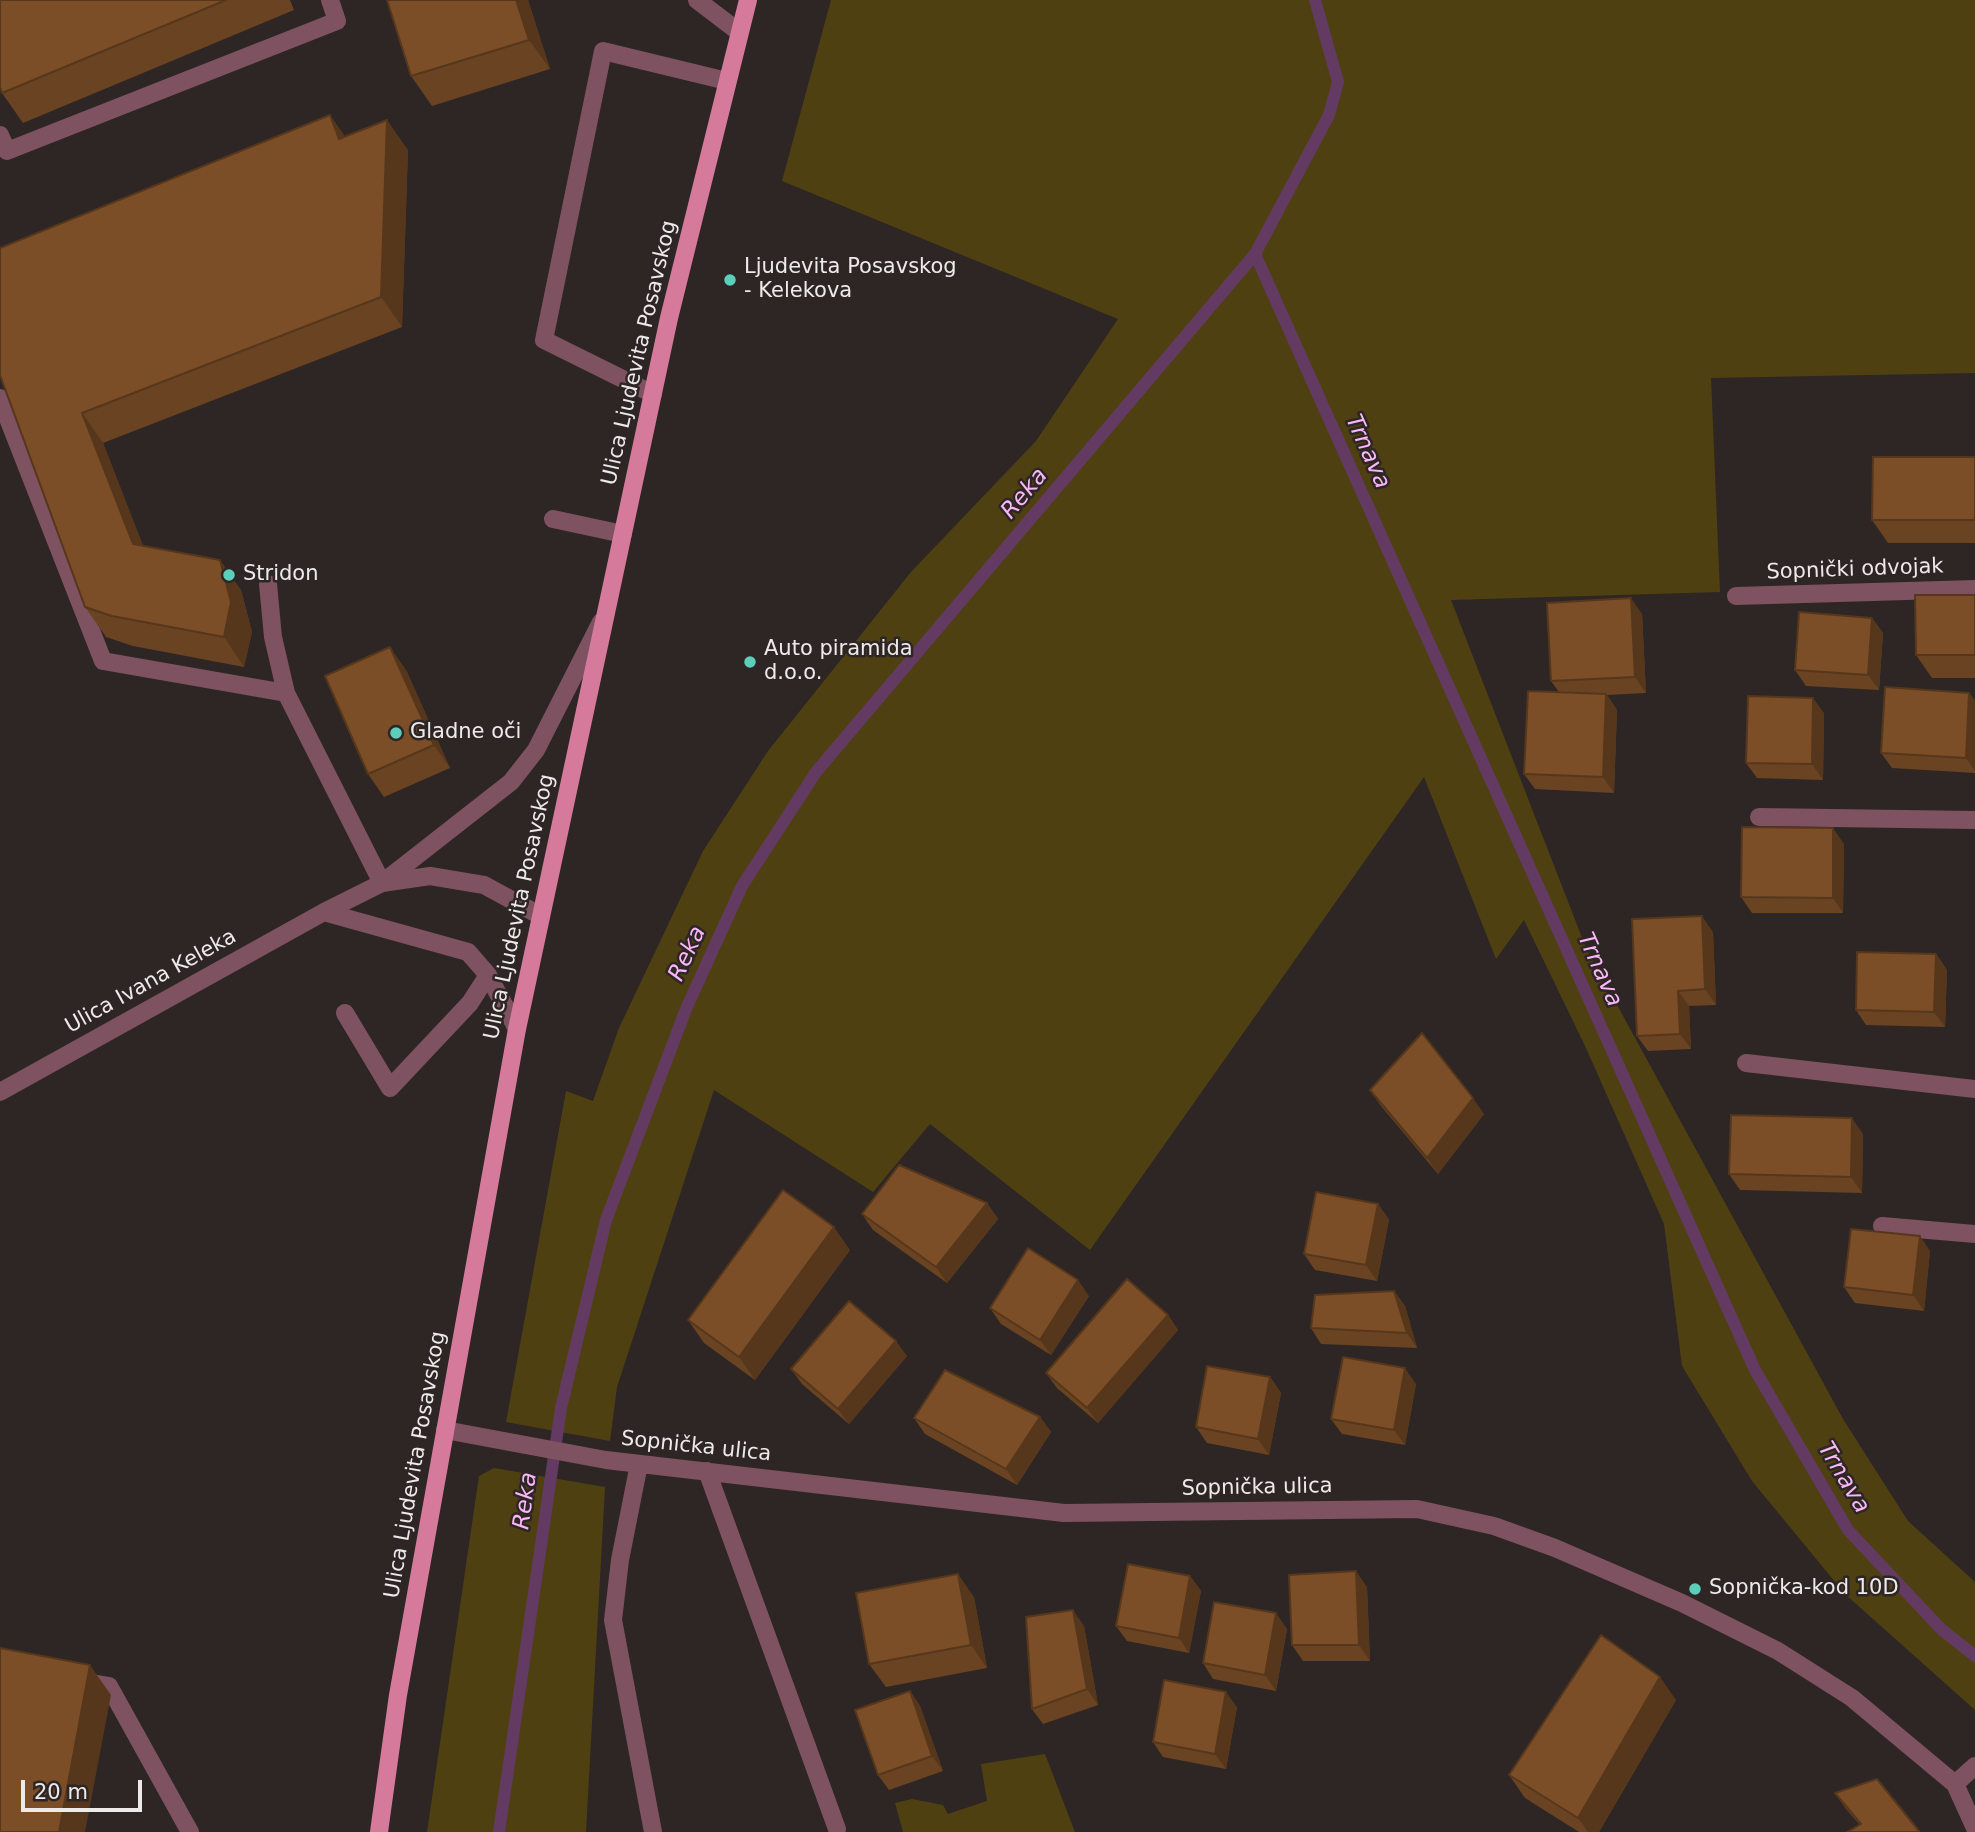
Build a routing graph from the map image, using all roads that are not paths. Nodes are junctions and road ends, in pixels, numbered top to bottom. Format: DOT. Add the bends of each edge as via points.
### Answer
graph roads {
  1 [pos="330,0"];
  2 [pos="697,0"];
  3 [pos="747,0"];
  4 [pos="739,33"];
  5 [pos="727,81"];
  6 [pos="0,135"];
  7 [pos="653,394"];
  8 [pos="0,398"];
  9 [pos="554,519"];
  10 [pos="623,534"];
  11 [pos="268,584"];
  12 [pos="1975,589"];
  13 [pos="1736,596"];
  14 [pos="606,613"];
  15 [pos="286,693"];
  16 [pos="1759,817"];
  17 [pos="1975,820"];
  18 [pos="382,883"];
  19 [pos="324,912"];
  20 [pos="541,916"];
  21 [pos="488,975"];
  22 [pos="345,1013"];
  23 [pos="517,1029"];
  24 [pos="1746,1063"];
  25 [pos="1975,1089"];
  26 [pos="0,1092"];
  27 [pos="1882,1226"];
  28 [pos="1975,1234"];
  29 [pos="445,1430"];
  30 [pos="639,1464"];
  31 [pos="707,1471"];
  32 [pos="68,1678"];
  33 [pos="1975,1766"];
  34 [pos="1955,1784"];
  35 [pos="1975,1828"];
  36 [pos="837,1829"];
  37 [pos="190,1832"];
  38 [pos="379,1832"];
  39 [pos="653,1832"];
  1 -- 6 [label="street" via="337,21 7,151"];
  2 -- 4 [label="street"];
  3 -- 4 [label="main road, Ulica Ljudevita Posavskog"];
  4 -- 5 [label="main road, Ulica Ljudevita Posavskog"];
  5 -- 7 [label="main road, Ulica Ljudevita Posavskog"];
  5 -- 7 [label="street" via="603,51 544,340"];
  7 -- 10 [label="main road, Ulica Ljudevita Posavskog"];
  8 -- 15 [label="street" via="103,661"];
  9 -- 10 [label="street"];
  10 -- 14 [label="main road, Ulica Ljudevita Posavskog"];
  11 -- 15 [label="street" via="273,637"];
  12 -- 13 [label="street, Sopnički odvojak"];
  14 -- 18 [label="street, Ulica Ivana Keleka" via="536,750 511,782"];
  14 -- 20 [label="main road, Ulica Ljudevita Posavskog"];
  15 -- 18 [label="street"];
  16 -- 17 [label="street"];
  18 -- 19 [label="street, Ulica Ivana Keleka"];
  18 -- 20 [label="street, Ulica Ivana Keleka" via="430,876 484,885"];
  19 -- 21 [label="street" via="468,952"];
  19 -- 26 [label="street, Ulica Ivana Keleka"];
  20 -- 23 [label="main road, Ulica Ljudevita Posavskog"];
  21 -- 22 [label="street" via="470,1003 390,1088"];
  21 -- 23 [label="street"];
  23 -- 29 [label="main road, Ulica Ljudevita Posavskog"];
  24 -- 25 [label="street"];
  27 -- 28 [label="street"];
  29 -- 30 [label="street, Sopnička ulica"];
  29 -- 38 [label="main road, Ulica Ljudevita Posavskog"];
  30 -- 31 [label="street, Sopnička ulica"];
  30 -- 39 [label="street" via="613,1620"];
  31 -- 34 [label="street, Sopnička ulica" via="1064,1513 1417,1509 1494,1526 1682,1603 1778,1651 1852,1698"];
  31 -- 36 [label="street"];
  32 -- 37 [label="street" via="109,1686"];
  33 -- 34 [label="street"];
  34 -- 35 [label="street, Sopnička ulica"];
}
